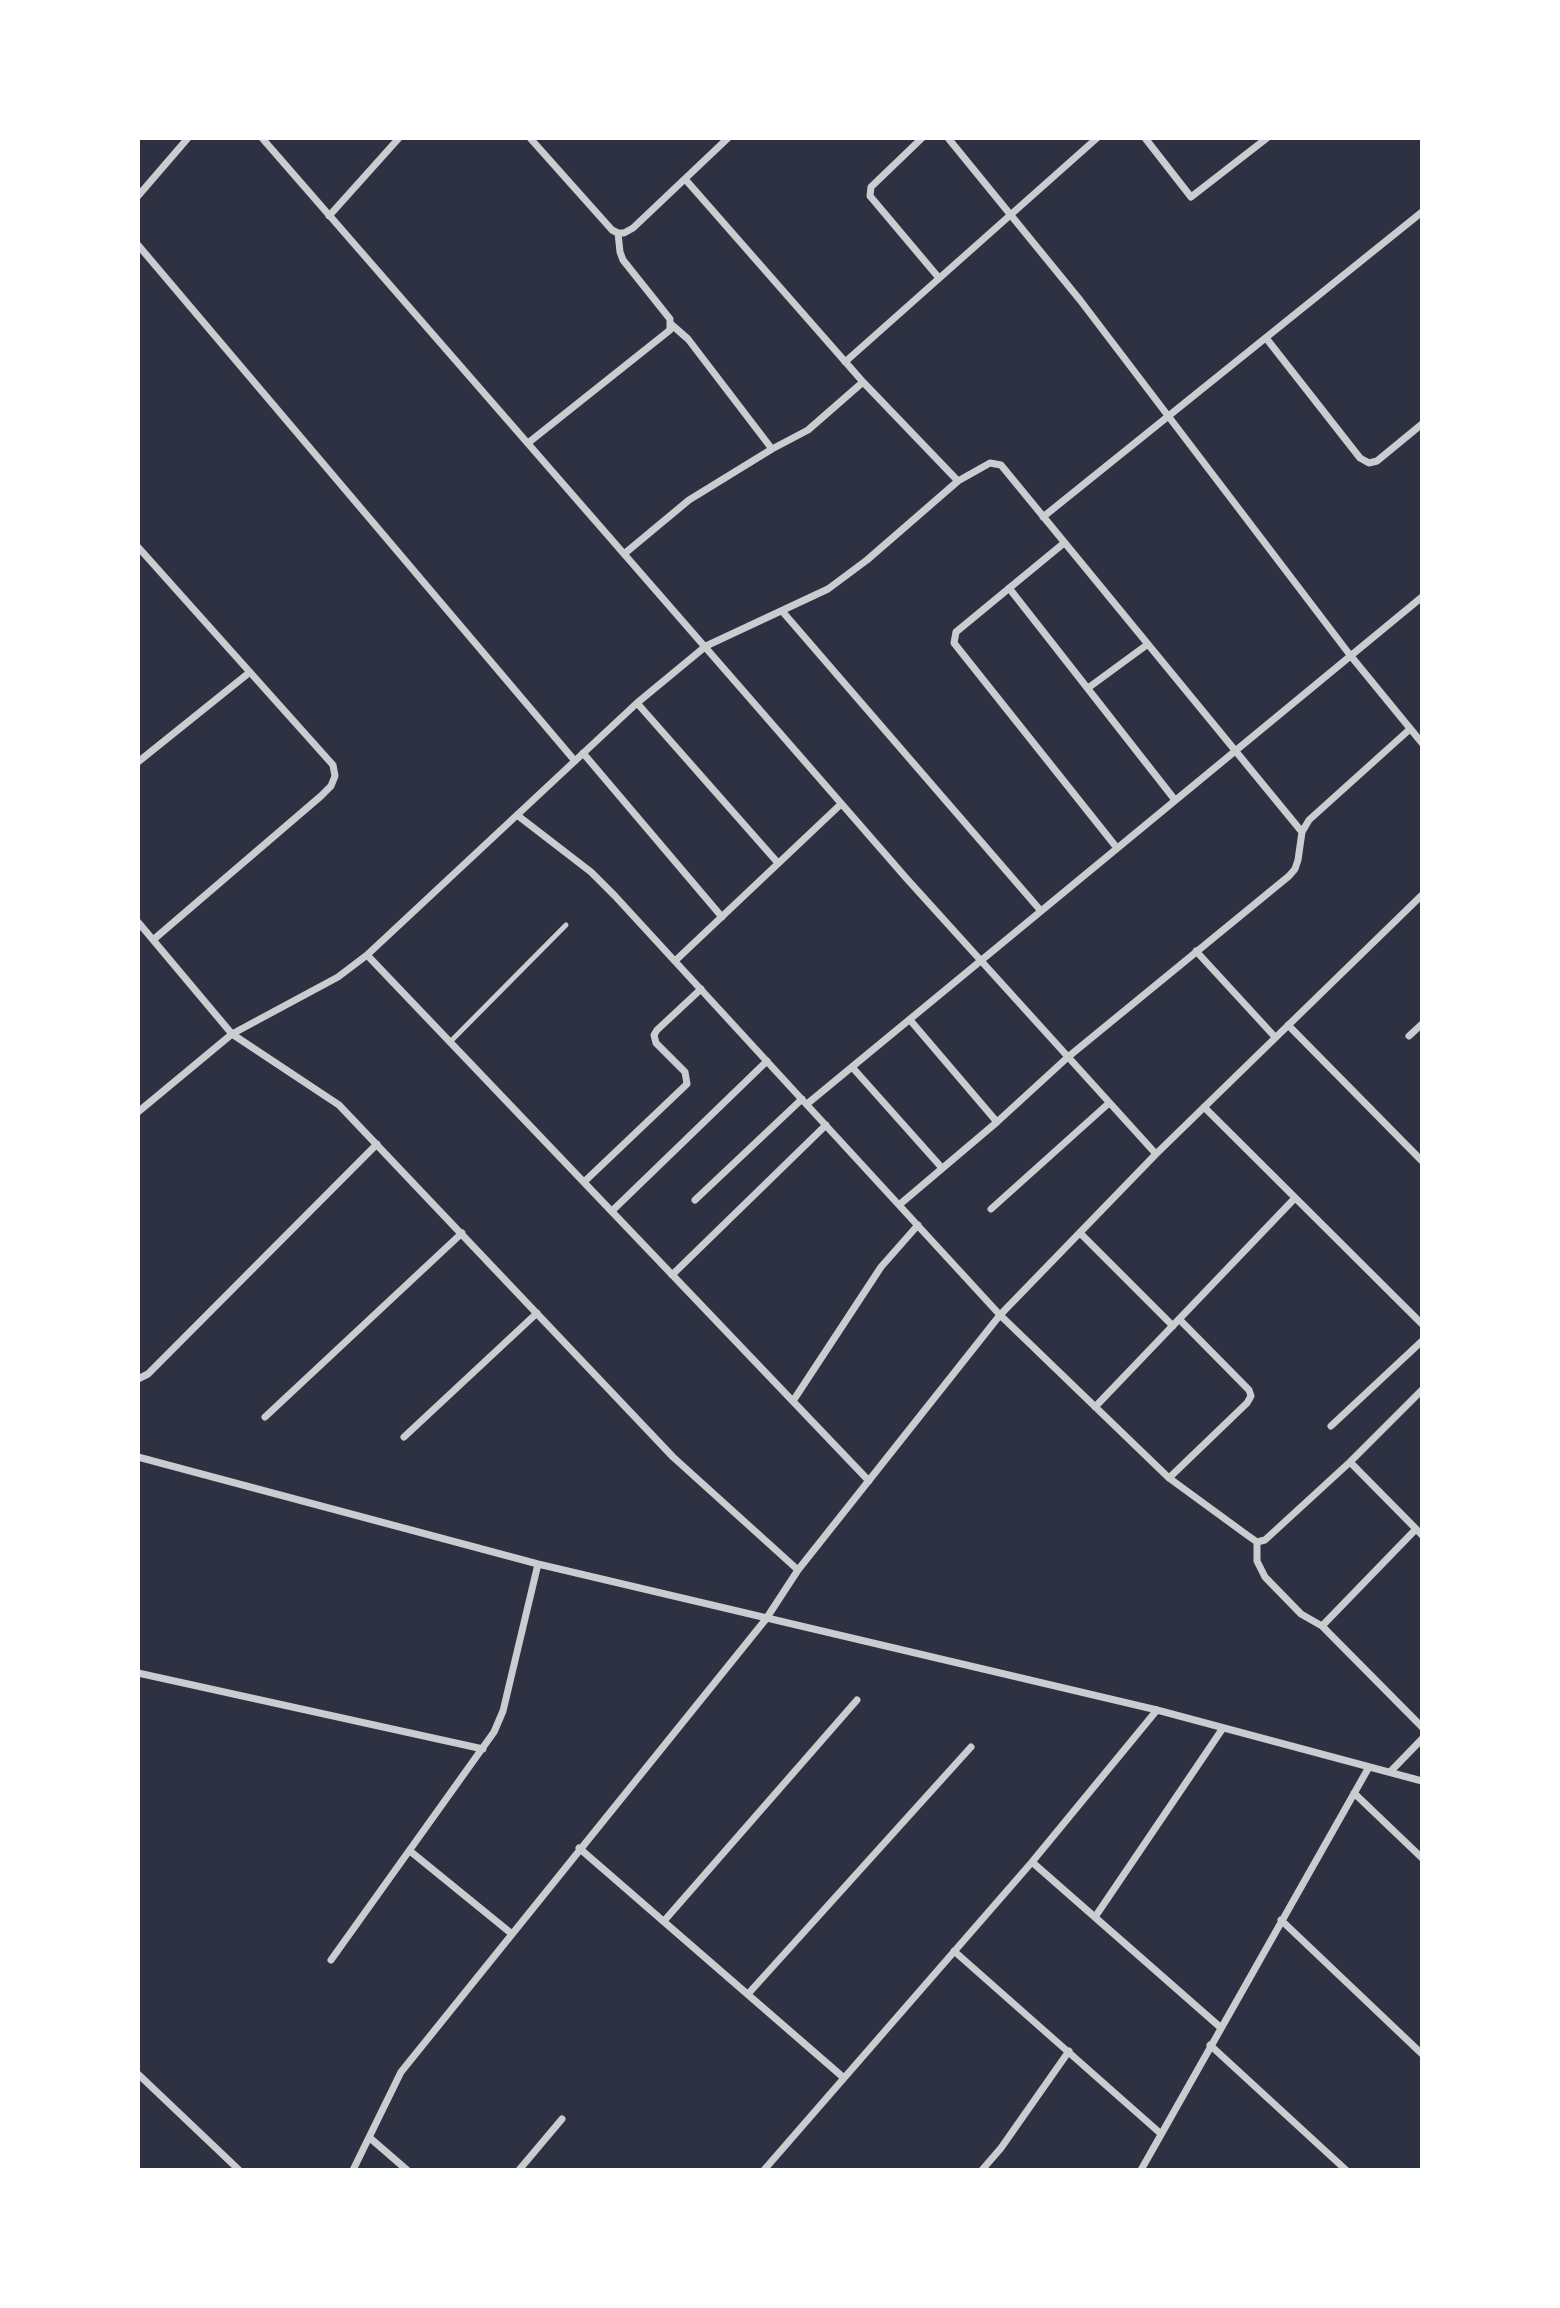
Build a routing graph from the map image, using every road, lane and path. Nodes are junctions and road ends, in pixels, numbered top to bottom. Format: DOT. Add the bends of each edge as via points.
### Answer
graph roads {
  1 [pos="188,138"];
  2 [pos="262,138"];
  3 [pos="399,138"];
  4 [pos="728,138"];
  5 [pos="922,138"];
  6 [pos="948,138"];
  7 [pos="1097,138"];
  8 [pos="1145,138"];
  9 [pos="1266,138"];
  10 [pos="533,139"];
  11 [pos="685,179"];
  12 [pos="138,196"];
  13 [pos="1422,212"];
  14 [pos="1010,214"];
  15 [pos="329,216"];
  16 [pos="618,233"];
  17 [pos="138,246"];
  18 [pos="939,278"];
  19 [pos="672,325"];
  20 [pos="1266,338"];
  21 [pos="845,362"];
  22 [pos="863,382"];
  23 [pos="1168,416"];
  24 [pos="1422,424"];
  25 [pos="528,443"];
  26 [pos="772,449"];
  27 [pos="958,481"];
  28 [pos="1043,517"];
  29 [pos="1064,542"];
  30 [pos="138,547"];
  31 [pos="624,554"];
  32 [pos="1009,588"];
  33 [pos="1422,597"];
  34 [pos="782,611"];
  35 [pos="1148,645"];
  36 [pos="706,646"];
  37 [pos="1350,655"];
  38 [pos="250,671"];
  39 [pos="1088,688"];
  40 [pos="637,703"];
  41 [pos="1410,729"];
  42 [pos="1422,743"];
  43 [pos="1234,750"];
  44 [pos="583,753"];
  45 [pos="575,761"];
  46 [pos="138,762"];
  47 [pos="1175,800"];
  48 [pos="841,804"];
  49 [pos="517,815"];
  50 [pos="1302,832"];
  51 [pos="1117,848"];
  52 [pos="778,863"];
  53 [pos="1422,895"];
  54 [pos="1041,911"];
  55 [pos="722,917"];
  56 [pos="138,922"];
  57 [pos="566,925"];
  58 [pos="153,940"];
  59 [pos="1196,951"];
  60 [pos="367,955"];
  61 [pos="981,960"];
  62 [pos="675,961"];
  63 [pos="701,989"];
  64 [pos="909,1020"];
  65 [pos="1422,1024"];
  66 [pos="1288,1026"];
  67 [pos="232,1034"];
  68 [pos="1409,1036"];
  69 [pos="1275,1037"];
  70 [pos="450,1042"];
  71 [pos="1068,1058"];
  72 [pos="767,1061"];
  73 [pos="852,1067"];
  74 [pos="804,1101"];
  75 [pos="1110,1103"];
  76 [pos="1204,1107"];
  77 [pos="138,1112"];
  78 [pos="997,1122"];
  79 [pos="826,1125"];
  80 [pos="377,1144"];
  81 [pos="1156,1154"];
  82 [pos="1422,1161"];
  83 [pos="943,1168"];
  84 [pos="584,1182"];
  85 [pos="1295,1198"];
  86 [pos="695,1200"];
  87 [pos="899,1205"];
  88 [pos="991,1209"];
  89 [pos="612,1211"];
  90 [pos="918,1225"];
  91 [pos="462,1233"];
  92 [pos="1080,1233"];
  93 [pos="672,1275"];
  94 [pos="537,1312"];
  95 [pos="1000,1315"];
  96 [pos="1179,1319"];
  97 [pos="1422,1324"];
  98 [pos="1173,1326"];
  99 [pos="1422,1341"];
  100 [pos="138,1379"];
  101 [pos="1422,1390"];
  102 [pos="793,1401"];
  103 [pos="1095,1407"];
  104 [pos="265,1417"];
  105 [pos="1331,1426"];
  106 [pos="404,1437"];
  107 [pos="138,1457"];
  108 [pos="1350,1462"];
  109 [pos="1169,1478"];
  110 [pos="869,1481"];
  111 [pos="1419,1532"];
  112 [pos="1257,1542"];
  113 [pos="538,1564"];
  114 [pos="798,1570"];
  115 [pos="766,1619"];
  116 [pos="1321,1626"];
  117 [pos="138,1673"];
  118 [pos="857,1700"];
  119 [pos="1157,1710"];
  120 [pos="1422,1727"];
  121 [pos="1223,1728"];
  122 [pos="1422,1739"];
  123 [pos="971,1747"];
  124 [pos="483,1749"];
  125 [pos="1369,1767"];
  126 [pos="1390,1772"];
  127 [pos="1422,1781"];
  128 [pos="1354,1793"];
  129 [pos="579,1848"];
  130 [pos="410,1851"];
  131 [pos="1422,1858"];
  132 [pos="1032,1862"];
  133 [pos="1095,1917"];
  134 [pos="1281,1920"];
  135 [pos="664,1922"];
  136 [pos="512,1934"];
  137 [pos="954,1951"];
  138 [pos="331,1960"];
  139 [pos="748,1994"];
  140 [pos="1220,2027"];
  141 [pos="1210,2045"];
  142 [pos="1069,2051"];
  143 [pos="1422,2054"];
  144 [pos="138,2074"];
  145 [pos="844,2078"];
  146 [pos="562,2119"];
  147 [pos="1160,2133"];
  148 [pos="370,2138"];
  149 [pos="239,2170"];
  150 [pos="353,2170"];
  151 [pos="407,2170"];
  152 [pos="519,2170"];
  153 [pos="764,2170"];
  154 [pos="982,2170"];
  155 [pos="1140,2170"];
  156 [pos="1346,2170"];
  1 -- 12 [label="street"];
  2 -- 15 [label="street"];
  3 -- 15 [label="street"];
  4 -- 11 [label="street"];
  5 -- 18 [label="street" via="871,187 870,196"];
  6 -- 14 [label="street"];
  7 -- 14 [label="street"];
  8 -- 9 [label="street" via="1191,197"];
  10 -- 16 [label="street"];
  11 -- 16 [label="street" via="633,228"];
  11 -- 21 [label="street"];
  13 -- 20 [label="street"];
  14 -- 18 [label="street"];
  14 -- 23 [label="street"];
  15 -- 25 [label="street"];
  16 -- 19 [label="street" via="623,260"];
  17 -- 45 [label="street"];
  18 -- 21 [label="street"];
  19 -- 25 [label="street"];
  19 -- 26 [label="street"];
  20 -- 23 [label="street"];
  20 -- 24 [label="street" via="1360,458 1369,463"];
  21 -- 22 [label="street"];
  22 -- 26 [label="street" via="808,430"];
  22 -- 27 [label="street"];
  23 -- 28 [label="street"];
  23 -- 37 [label="street"];
  25 -- 31 [label="street"];
  26 -- 31 [label="street" via="689,500"];
  27 -- 28 [label="street" via="990,463 1001,465"];
  27 -- 34 [label="street" via="849,575"];
  28 -- 29 [label="street"];
  29 -- 32 [label="street"];
  29 -- 35 [label="street"];
  30 -- 38 [label="street"];
  31 -- 36 [label="street"];
  32 -- 39 [label="street"];
  32 -- 51 [label="street" via="957,632 954,643"];
  33 -- 37 [label="street"];
  34 -- 36 [label="street"];
  34 -- 54 [label="street"];
  35 -- 39 [label="street"];
  35 -- 43 [label="street"];
  36 -- 40 [label="street"];
  36 -- 48 [label="street"];
  37 -- 41 [label="street"];
  37 -- 43 [label="street"];
  38 -- 46 [label="street"];
  38 -- 58 [label="street" via="333,765 335,776 321,796"];
  39 -- 47 [label="street"];
  40 -- 44 [label="street"];
  40 -- 52 [label="street"];
  41 -- 42 [label="street"];
  41 -- 50 [label="street" via="1309,820"];
  43 -- 47 [label="street"];
  43 -- 50 [label="street"];
  44 -- 45 [label="street"];
  44 -- 55 [label="street"];
  45 -- 49 [label="street"];
  47 -- 51 [label="street"];
  48 -- 52 [label="street"];
  48 -- 61 [label="street"];
  49 -- 60 [label="street"];
  49 -- 62 [label="street" via="591,872"];
  50 -- 59 [label="street" via="1295,869"];
  51 -- 54 [label="street"];
  52 -- 55 [label="street"];
  53 -- 66 [label="street"];
  54 -- 61 [label="street"];
  55 -- 62 [label="street"];
  56 -- 58 [label="street"];
  57 -- 70 [label="lane"];
  58 -- 67 [label="street"];
  59 -- 69 [label="street"];
  59 -- 71 [label="street"];
  60 -- 67 [label="street" via="338,978"];
  60 -- 70 [label="street"];
  61 -- 64 [label="street"];
  61 -- 71 [label="street"];
  62 -- 63 [label="street"];
  63 -- 72 [label="street"];
  63 -- 84 [label="street" via="654,1035 656,1043 685,1072 687,1084"];
  64 -- 73 [label="street"];
  64 -- 78 [label="street"];
  65 -- 68 [label="street"];
  66 -- 69 [label="street"];
  66 -- 82 [label="street"];
  67 -- 77 [label="street"];
  67 -- 80 [label="street" via="339,1105"];
  69 -- 76 [label="street"];
  70 -- 84 [label="street"];
  71 -- 75 [label="street"];
  71 -- 78 [label="street"];
  72 -- 74 [label="street"];
  72 -- 89 [label="street"];
  73 -- 74 [label="street"];
  73 -- 83 [label="street"];
  74 -- 79 [label="street"];
  74 -- 86 [label="street"];
  75 -- 81 [label="street"];
  75 -- 88 [label="street"];
  76 -- 81 [label="street"];
  76 -- 85 [label="street"];
  78 -- 83 [label="street"];
  79 -- 87 [label="street"];
  79 -- 93 [label="street"];
  80 -- 91 [label="street"];
  80 -- 100 [label="street"];
  81 -- 92 [label="street"];
  83 -- 87 [label="street"];
  84 -- 89 [label="street"];
  85 -- 96 [label="street"];
  85 -- 97 [label="street"];
  87 -- 90 [label="street"];
  89 -- 93 [label="street"];
  90 -- 95 [label="street"];
  90 -- 102 [label="street" via="881,1267"];
  91 -- 94 [label="street"];
  91 -- 104 [label="street"];
  92 -- 95 [label="street"];
  92 -- 98 [label="street"];
  93 -- 102 [label="street"];
  94 -- 106 [label="street"];
  94 -- 114 [label="street" via="673,1457"];
  95 -- 103 [label="street"];
  95 -- 110 [label="street"];
  96 -- 98 [label="street"];
  96 -- 109 [label="street" via="1251,1396"];
  98 -- 103 [label="street"];
  99 -- 105 [label="street"];
  101 -- 108 [label="street"];
  102 -- 110 [label="street"];
  103 -- 109 [label="street"];
  107 -- 113 [label="street"];
  108 -- 111 [label="street"];
  108 -- 112 [label="street" via="1265,1540"];
  109 -- 112 [label="street"];
  110 -- 114 [label="street"];
  111 -- 116 [label="street"];
  112 -- 116 [label="street" via="1257,1561 1265,1577 1301,1614"];
  113 -- 115 [label="street"];
  113 -- 124 [label="street" via="503,1711"];
  114 -- 115 [label="street"];
  115 -- 119 [label="street"];
  115 -- 129 [label="street"];
  116 -- 120 [label="street"];
  117 -- 124 [label="street"];
  118 -- 135 [label="street"];
  119 -- 121 [label="street"];
  119 -- 132 [label="street"];
  121 -- 125 [label="street"];
  121 -- 133 [label="street"];
  122 -- 126 [label="street"];
  123 -- 139 [label="street"];
  124 -- 130 [label="street"];
  125 -- 126 [label="street"];
  125 -- 128 [label="street"];
  126 -- 127 [label="street"];
  128 -- 131 [label="street"];
  128 -- 134 [label="street"];
  129 -- 135 [label="street"];
  129 -- 136 [label="street"];
  130 -- 136 [label="street"];
  130 -- 138 [label="street"];
  132 -- 133 [label="street"];
  132 -- 137 [label="street"];
  133 -- 140 [label="street"];
  134 -- 140 [label="street"];
  134 -- 143 [label="street"];
  135 -- 139 [label="street"];
  136 -- 148 [label="street" via="401,2072"];
  137 -- 142 [label="street"];
  137 -- 145 [label="street"];
  139 -- 145 [label="street"];
  140 -- 141 [label="street"];
  141 -- 147 [label="street"];
  141 -- 156 [label="street"];
  142 -- 147 [label="street"];
  142 -- 154 [label="street"];
  144 -- 149 [label="street"];
  145 -- 153 [label="street"];
  146 -- 152 [label="street"];
  147 -- 155 [label="street"];
  148 -- 150 [label="street"];
  148 -- 151 [label="street"];
}
